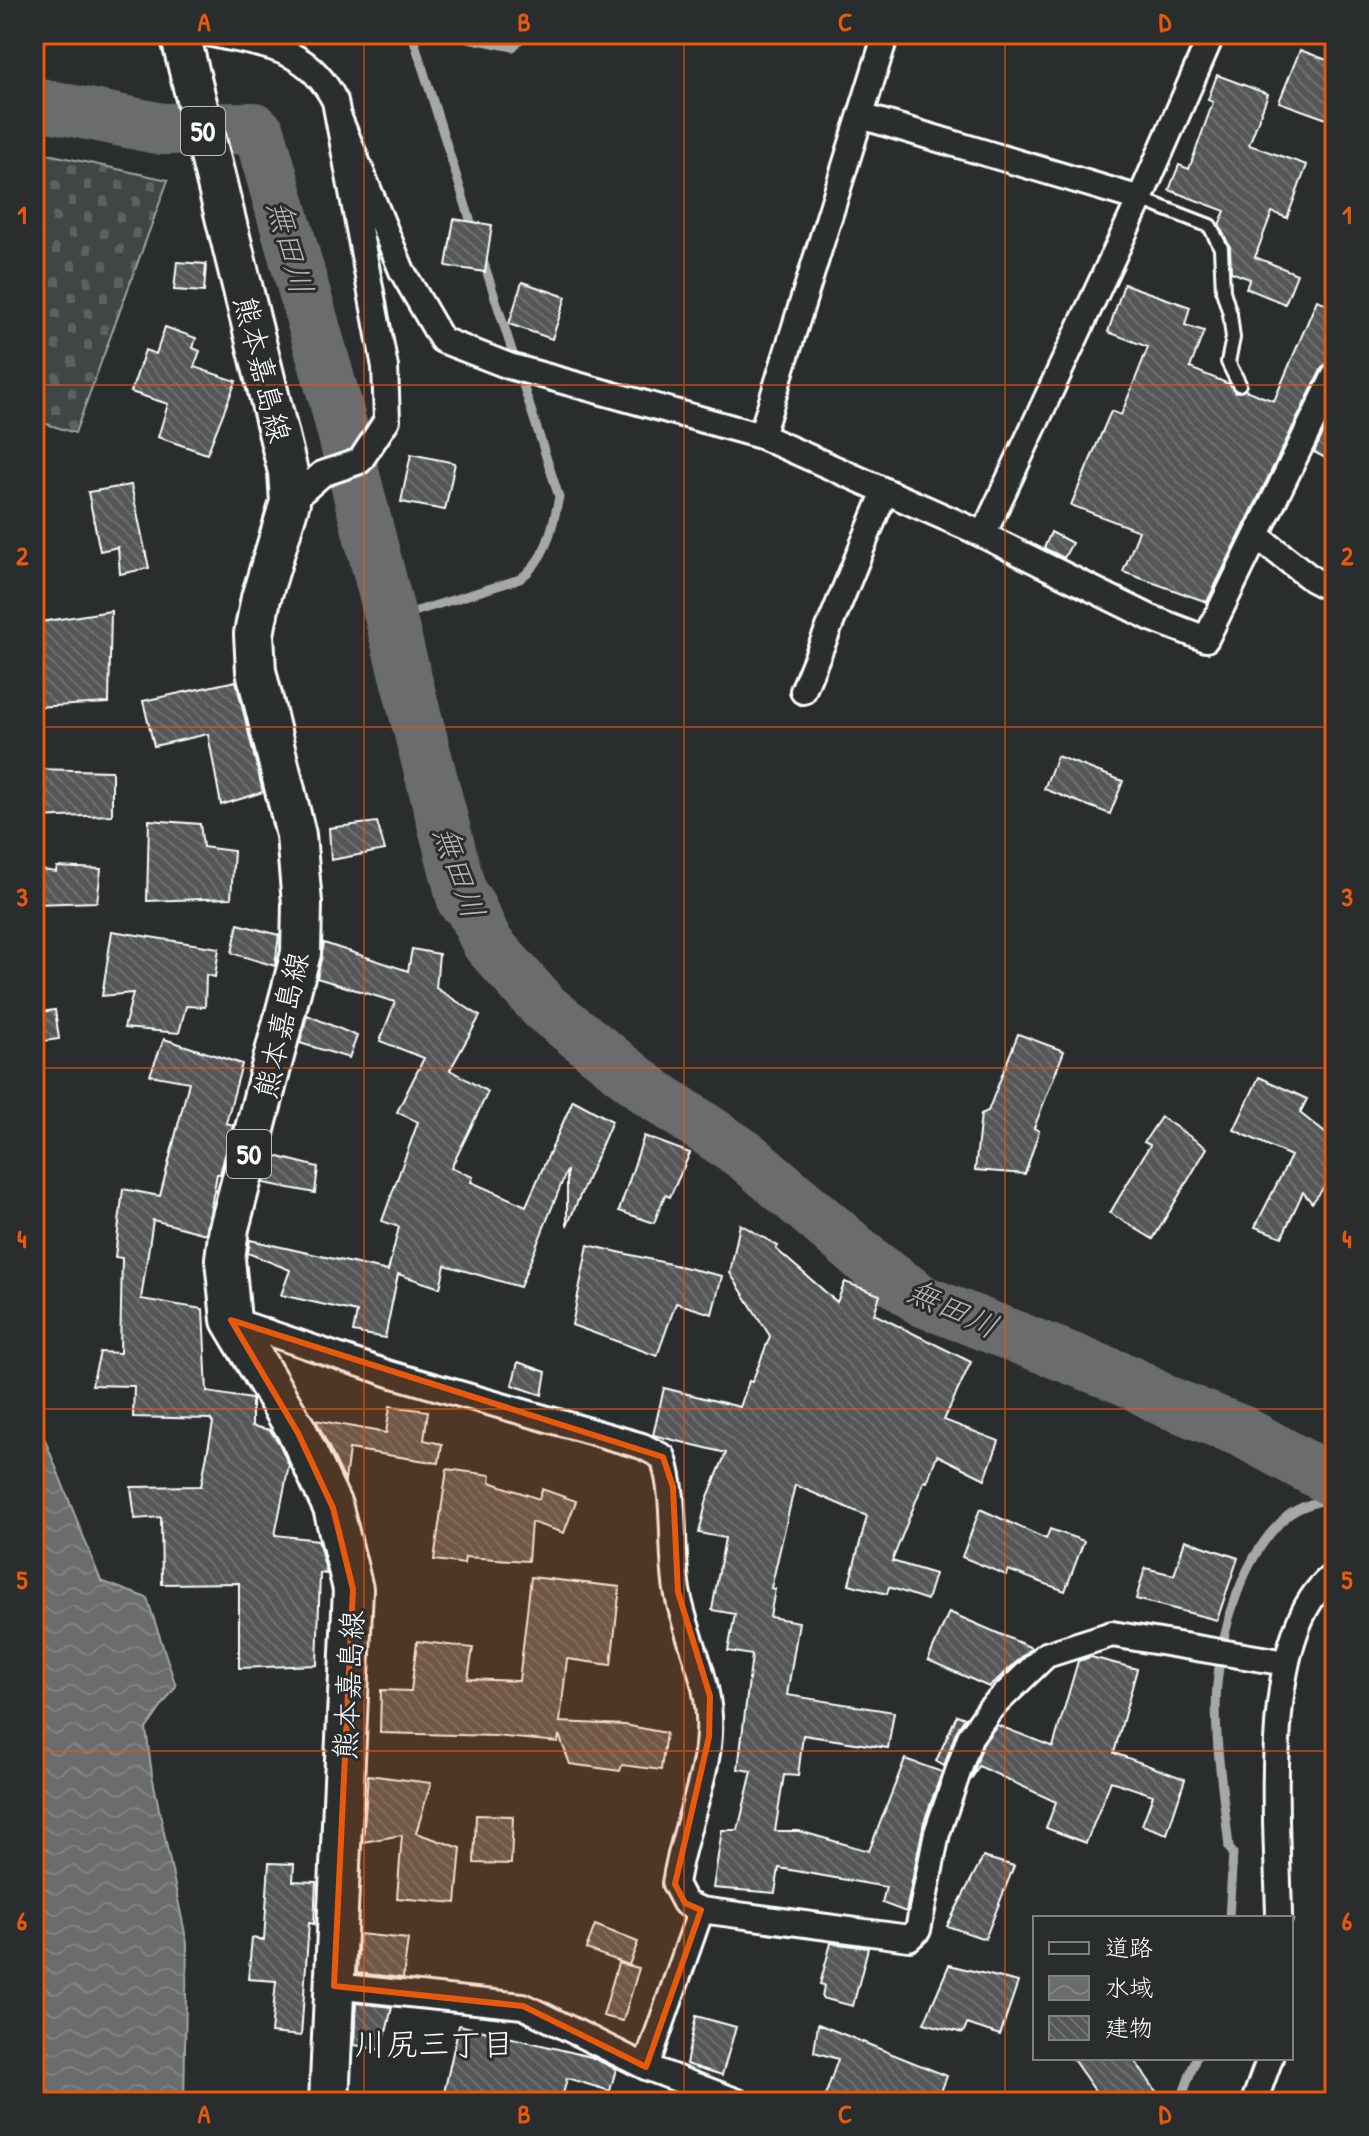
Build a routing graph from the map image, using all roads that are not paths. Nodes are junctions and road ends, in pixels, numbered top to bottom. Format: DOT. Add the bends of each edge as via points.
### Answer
graph roads {
  1 [pos="212,34"];
  2 [pos="886,34"];
  3 [pos="1212,34"];
  4 [pos="183,49"];
  5 [pos="861,116"];
  6 [pos="339,118"];
  7 [pos="1140,199"];
  8 [pos="1335,375"];
  9 [pos="1239,384"];
  10 [pos="761,436"];
  11 [pos="885,491"];
  12 [pos="290,502"];
  13 [pos="983,535"];
  14 [pos="1257,536"];
  15 [pos="1335,591"];
  16 [pos="803,691"];
  17 [pos="231,1320"];
  18 [pos="1335,1574"];
  19 [pos="1286,1663"];
  20 [pos="701,1910"];
  21 [pos="1279,1916"];
  22 [pos="334,1986"];
  23 [pos="1269,2060"];
  24 [pos="646,2067"];
  25 [pos="329,2102"];
  26 [pos="738,2102"];
  27 [pos="1254,2102"];
  1 -- 6 [label="street" via="307,61 324,79"];
  2 -- 5 [label="street"];
  3 -- 7 [label="street"];
  4 -- 12 [label="main road, 熊本嘉島線 / 50" via="288,472"];
  5 -- 7 [label="street"];
  5 -- 10 [label="street"];
  6 -- 10 [label="street" via="402,271 442,340 509,366"];
  6 -- 12 [label="street" via="385,367 387,420 360,461 322,474"];
  7 -- 9 [label="lane" via="1210,226 1221,248 1221,277 1232,326 1228,362"];
  7 -- 13 [label="street"];
  8 -- 14 [label="street"];
  10 -- 11 [label="street"];
  11 -- 13 [label="street"];
  11 -- 16 [label="street"];
  12 -- 17 [label="main road, 熊本嘉島線 / 50" via="254,634 256,671 296,835 301,953 229,1228 225,1259"];
  13 -- 14 [label="street" via="1151,618 1206,639"];
  14 -- 15 [label="street"];
  17 -- 20 [label="street" via="390,1374 642,1446 663,1457 673,1487 678,1592 710,1696 709,1737 675,1884 685,1903"];
  17 -- 22 [label="main road, 熊本嘉島線 / 50" via="298,1433 327,1495 353,1589"];
  18 -- 19 [label="street" via="1308,1602"];
  19 -- 20 [label="street" via="1112,1634 1046,1655 990,1709 970,1737 937,1833 918,1930 909,1938"];
  19 -- 21 [label="street" via="1276,1734"];
  20 -- 24 [label="street"];
  22 -- 24 [label="street" via="523,2006"];
  22 -- 25 [label="main road, 熊本嘉島線 / 50"];
  23 -- 27 [label="street"];
  24 -- 26 [label="street"];
}
